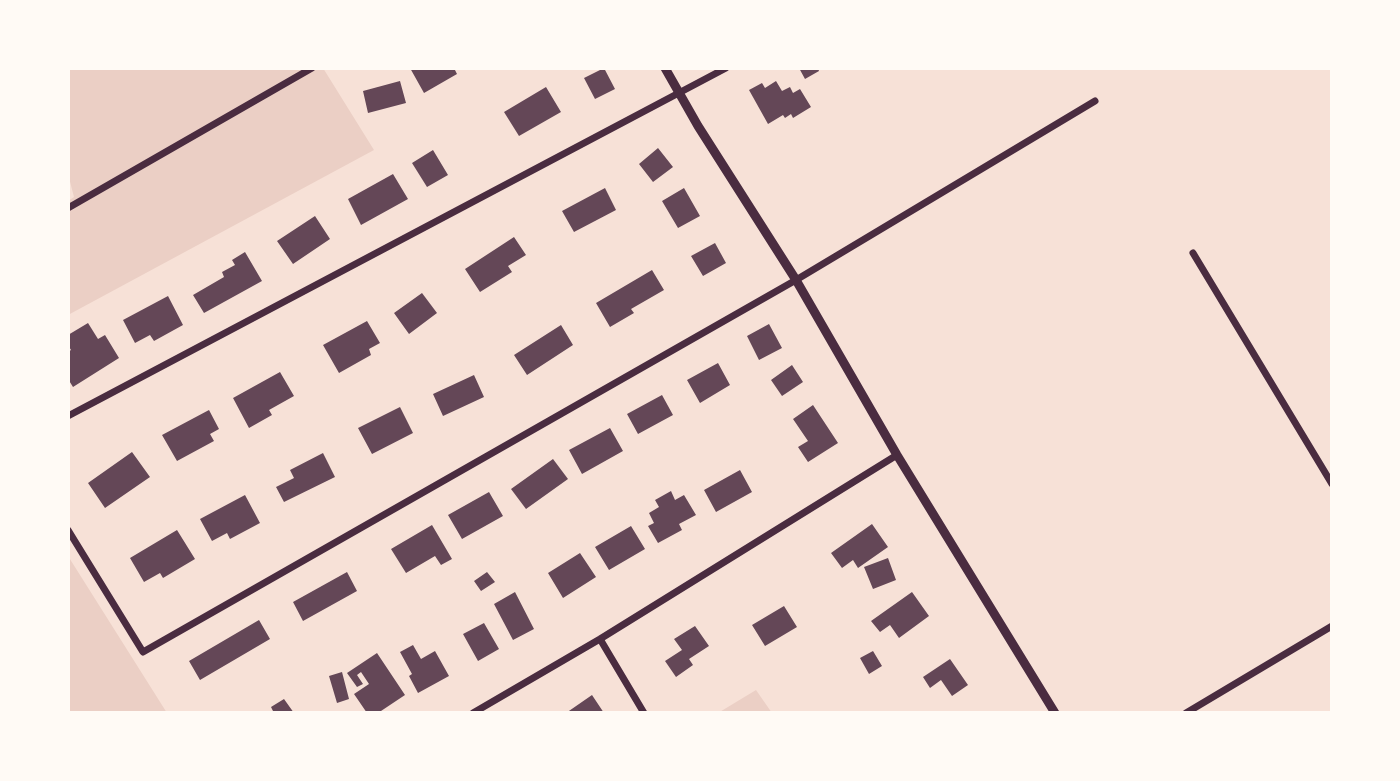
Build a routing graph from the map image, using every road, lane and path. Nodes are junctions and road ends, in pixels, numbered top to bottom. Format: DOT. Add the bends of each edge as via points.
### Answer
graph roads {
  1 [pos="312,68"];
  2 [pos="665,68"];
  3 [pos="726,68"];
  4 [pos="680,94"];
  5 [pos="1095,101"];
  6 [pos="68,208"];
  7 [pos="1193,253"];
  8 [pos="796,280"];
  9 [pos="68,416"];
  10 [pos="897,455"];
  11 [pos="1332,484"];
  12 [pos="68,530"];
  13 [pos="1332,626"];
  14 [pos="600,639"];
  15 [pos="473,713"];
  16 [pos="644,713"];
  17 [pos="1055,713"];
  18 [pos="1185,713"];
  1 -- 6 [label="street"];
  2 -- 4 [label="street"];
  3 -- 4 [label="street"];
  4 -- 8 [label="street"];
  4 -- 9 [label="street"];
  5 -- 8 [label="street"];
  7 -- 11 [label="street"];
  8 -- 10 [label="street"];
  8 -- 12 [label="street" via="143,652"];
  10 -- 14 [label="street"];
  10 -- 17 [label="street"];
  13 -- 18 [label="street"];
  14 -- 15 [label="street"];
  14 -- 16 [label="street"];
}
